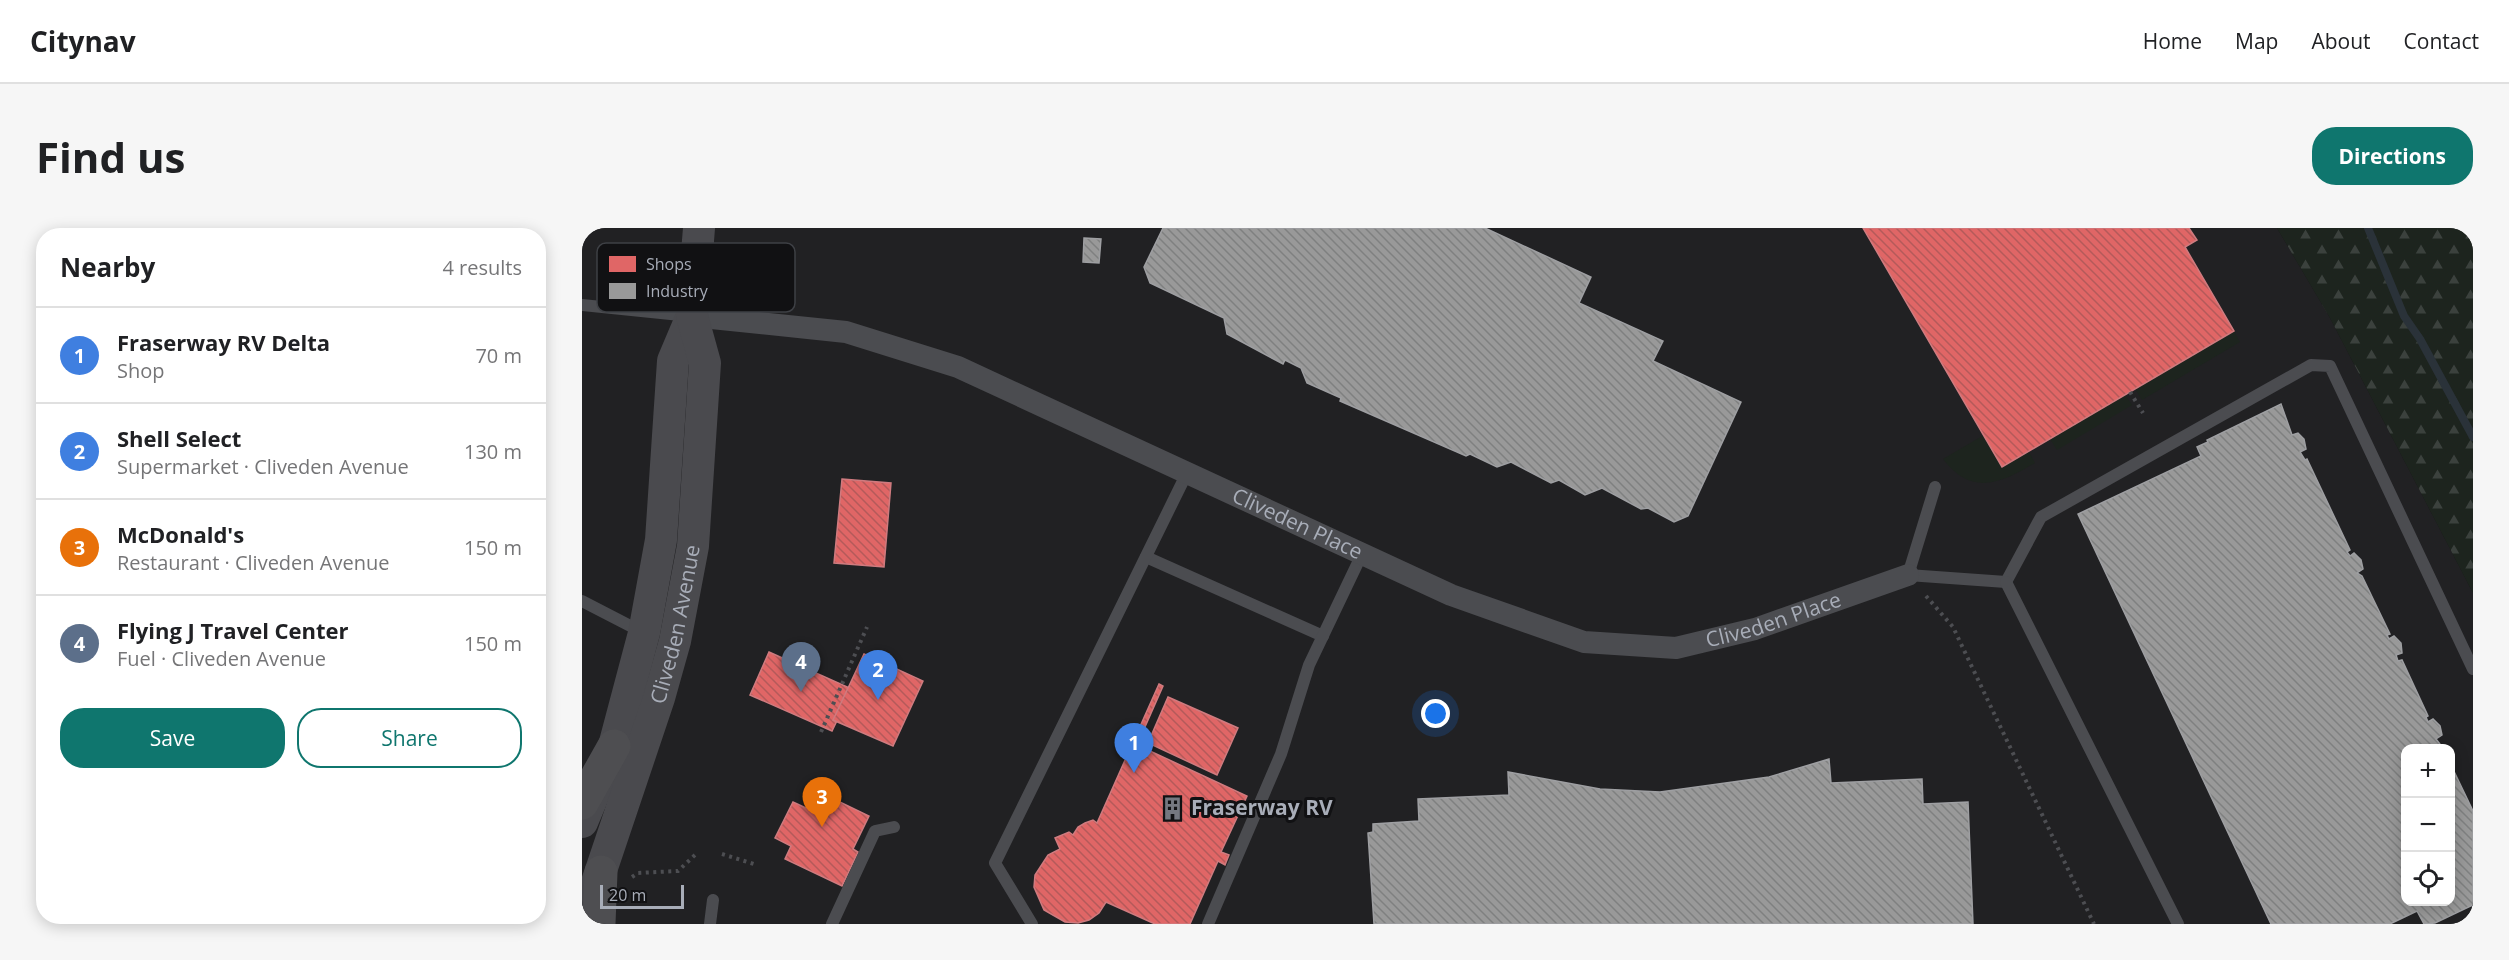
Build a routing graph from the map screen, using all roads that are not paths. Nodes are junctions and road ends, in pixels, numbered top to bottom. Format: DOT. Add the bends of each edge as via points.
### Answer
graph roads {
  1 [pos="699,228"];
  2 [pos="698,243"];
  3 [pos="582,305"];
  4 [pos="597,306"];
  5 [pos="652,312"];
  6 [pos="692,312"];
  7 [pos="692,316"];
  8 [pos="1187,473"];
  9 [pos="1935,487"];
  10 [pos="1362,554"];
  11 [pos="1146,557"];
  12 [pos="1908,575"];
  13 [pos="2006,582"];
  14 [pos="582,601"];
  15 [pos="1323,636"];
  16 [pos="660,637"];
  17 [pos="2473,669"];
  18 [pos="614,746"];
  19 [pos="582,804"];
  20 [pos="582,822"];
  21 [pos="894,827"];
  22 [pos="615,875"];
  23 [pos="713,900"];
  24 [pos="710,922"];
  25 [pos="583,924"];
  26 [pos="599,924"];
  27 [pos="832,924"];
  28 [pos="1032,924"];
  29 [pos="1208,924"];
  30 [pos="2178,924"];
  1 -- 2 [label="street, Cliveden Avenue"];
  3 -- 4 [label="lane"];
  5 -- 7 [label="lane"];
  6 -- 7 [label="street, Cliveden Avenue"];
  7 -- 8 [label="street, Cliveden Place" via="846,332 958,367"];
  7 -- 16 [label="street, Cliveden Avenue" via="705,363 693,546"];
  8 -- 10 [label="street, Cliveden Place"];
  8 -- 11 [label="lane"];
  9 -- 12 [label="lane"];
  10 -- 12 [label="street, Cliveden Place" via="1451,595 1584,642 1676,648 1755,628"];
  10 -- 15 [label="lane"];
  11 -- 15 [label="lane"];
  11 -- 28 [label="lane" via="995,863"];
  12 -- 13 [label="lane"];
  13 -- 17 [label="lane" via="2040,517 2311,364 2331,366"];
  13 -- 30 [label="lane"];
  14 -- 16 [label="lane"];
  15 -- 29 [label="lane" via="1309,665 1281,754"];
  16 -- 18 [label="street, Cliveden Avenue"];
  16 -- 22 [label="street, Cliveden Avenue" via="657,705"];
  18 -- 19 [label="highway"];
  18 -- 20 [label="street, Cliveden Avenue"];
  21 -- 27 [label="lane" via="880,828 871,838"];
  22 -- 25 [label="street, Cliveden Avenue"];
  22 -- 26 [label="highway"];
  23 -- 24 [label="lane"];
}
